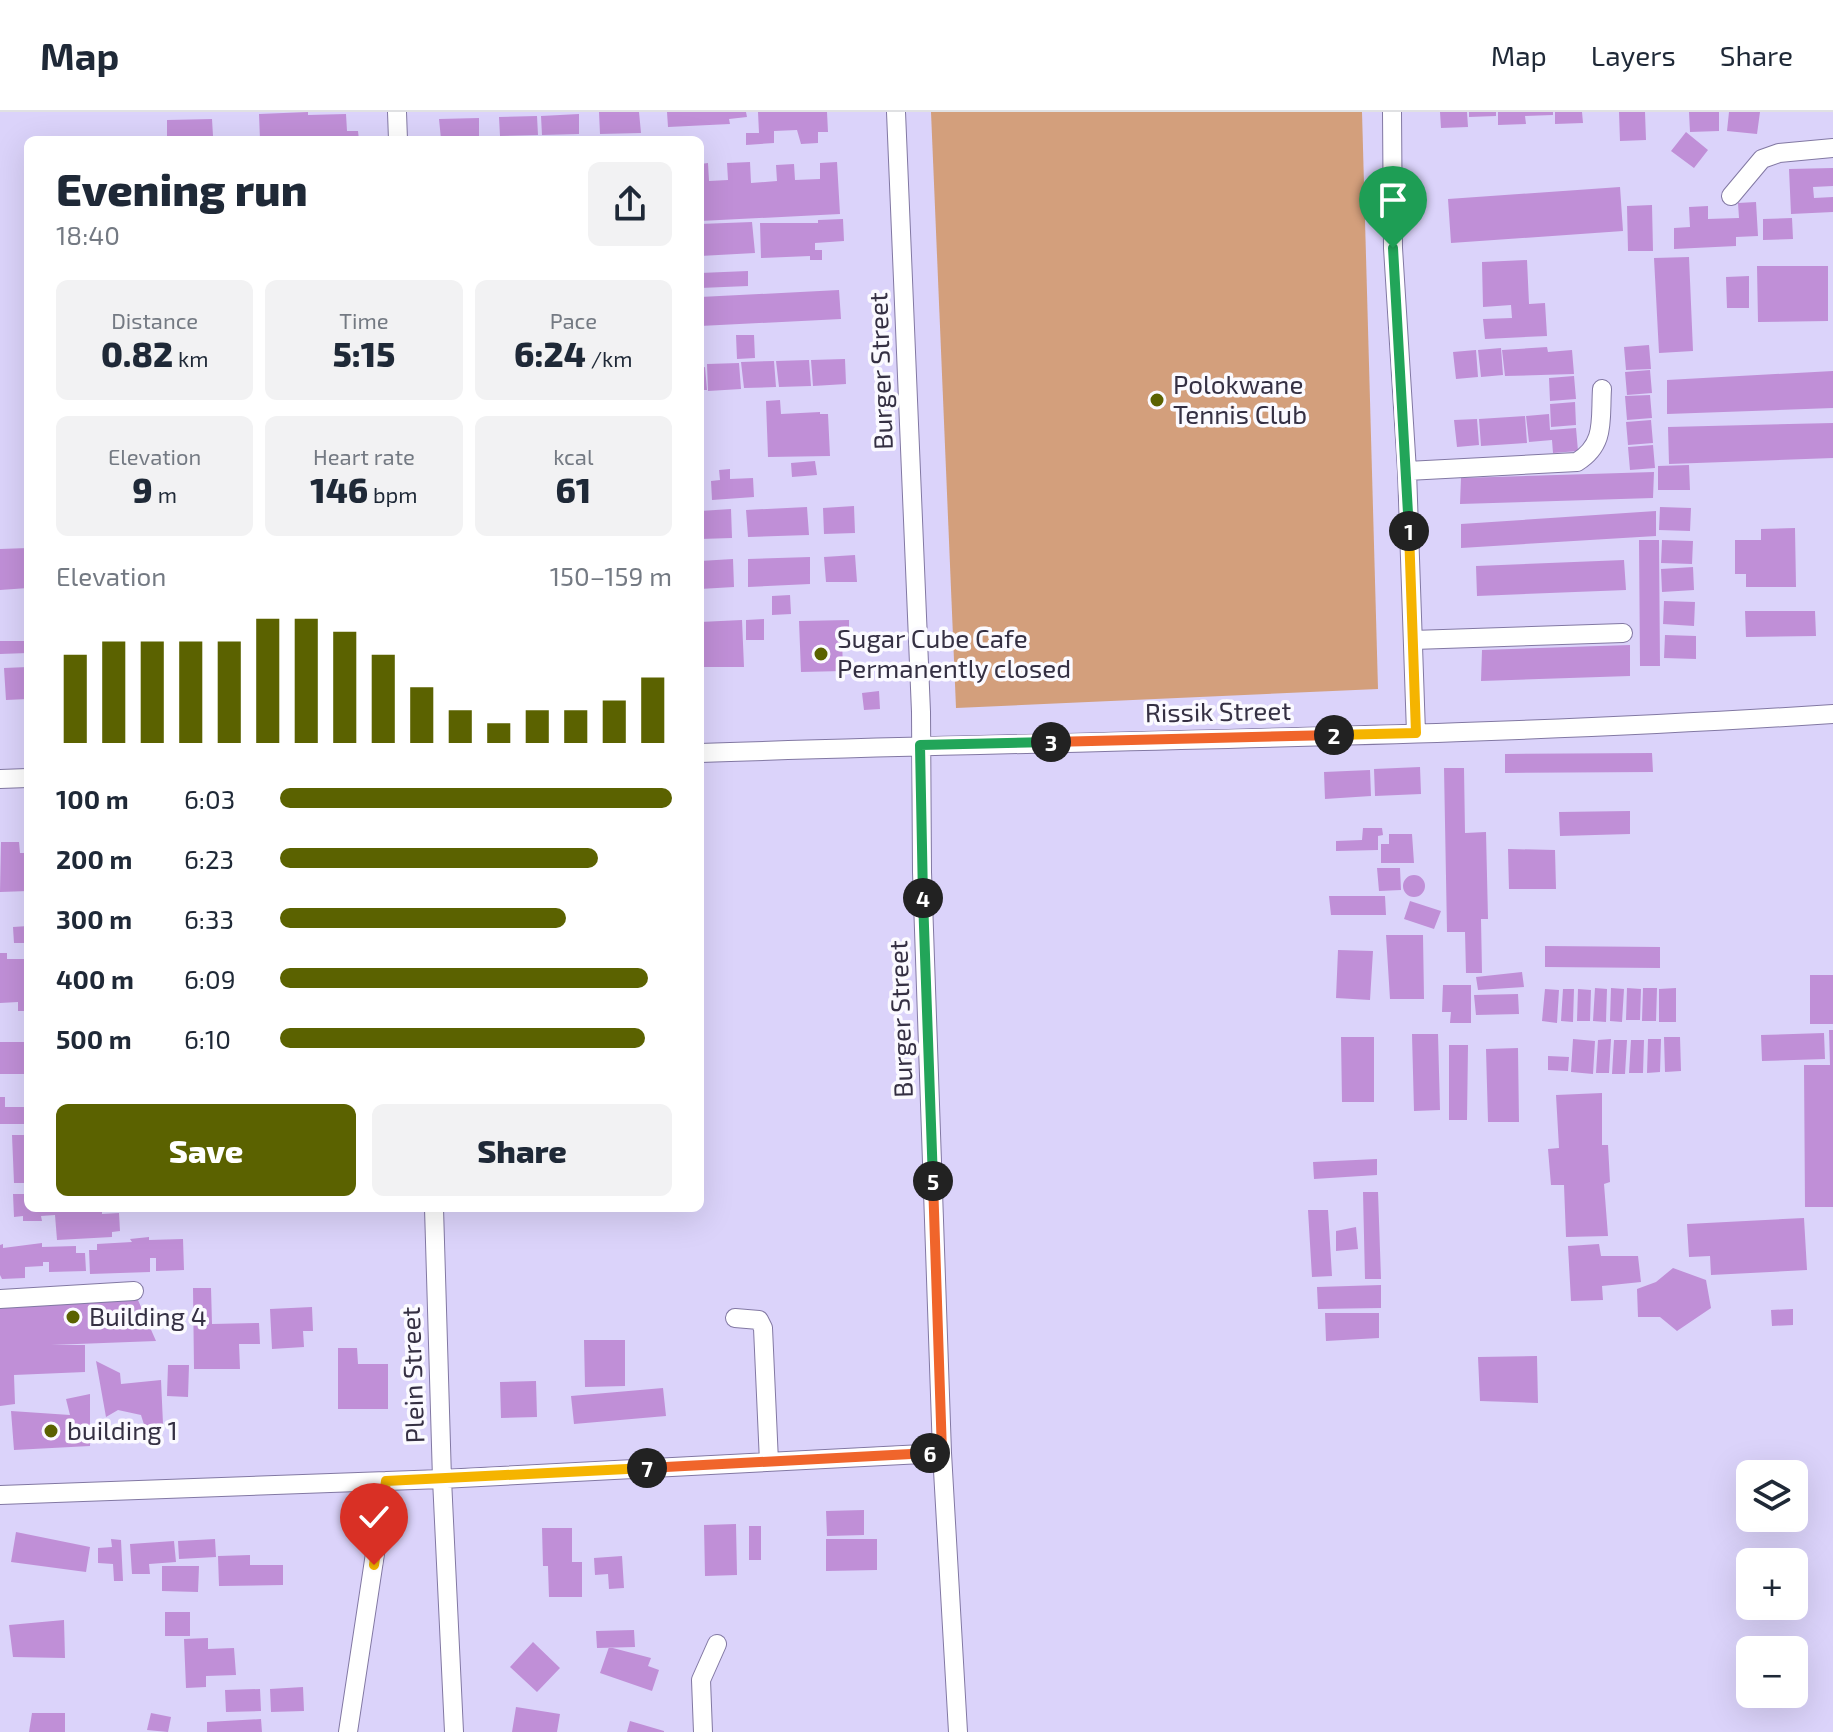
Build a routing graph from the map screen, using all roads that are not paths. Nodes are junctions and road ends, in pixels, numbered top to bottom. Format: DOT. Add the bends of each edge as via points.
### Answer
graph roads {
  1 [pos="397,112"];
  2 [pos="896,112"];
  3 [pos="1392,112"];
  4 [pos="398,136"];
  5 [pos="1833,148"];
  6 [pos="1731,196"];
  7 [pos="1602,389"];
  8 [pos="1407,471"];
  9 [pos="1623,633"];
  10 [pos="1413,640"];
  11 [pos="1833,714"];
  12 [pos="1416,733"];
  13 [pos="920,745"];
  14 [pos="704,753"];
  15 [pos="24,778"];
  16 [pos="0,779"];
  17 [pos="434,1212"];
  18 [pos="134,1291"];
  19 [pos="0,1299"];
  20 [pos="735,1318"];
  21 [pos="942,1453"];
  22 [pos="769,1462"];
  23 [pos="442,1479"];
  24 [pos="386,1481"];
  25 [pos="0,1495"];
  26 [pos="717,1644"];
  27 [pos="348,1732"];
  28 [pos="454,1732"];
  29 [pos="703,1732"];
  30 [pos="958,1732"];
  1 -- 4 [label="street"];
  2 -- 13 [label="street, Burger Street"];
  3 -- 8 [label="street" via="1393,248"];
  5 -- 6 [label="street" via="1762,159"];
  7 -- 8 [label="street" via="1600,436 1577,462"];
  8 -- 10 [label="street"];
  9 -- 10 [label="street"];
  10 -- 12 [label="street"];
  11 -- 12 [label="street, Rissik Street"];
  12 -- 13 [label="street, Rissik Street"];
  13 -- 14 [label="street, Rissik Street"];
  13 -- 21 [label="street, Burger Street"];
  15 -- 16 [label="street"];
  17 -- 23 [label="street, Plein Street"];
  18 -- 19 [label="street"];
  20 -- 22 [label="street" via="759,1320 763,1328"];
  21 -- 22 [label="street"];
  21 -- 30 [label="street, Burger Street"];
  22 -- 23 [label="street"];
  23 -- 24 [label="street"];
  23 -- 28 [label="street, Plein Street"];
  24 -- 25 [label="street"];
  24 -- 27 [label="street"];
  26 -- 29 [label="street" via="701,1680"];
}
